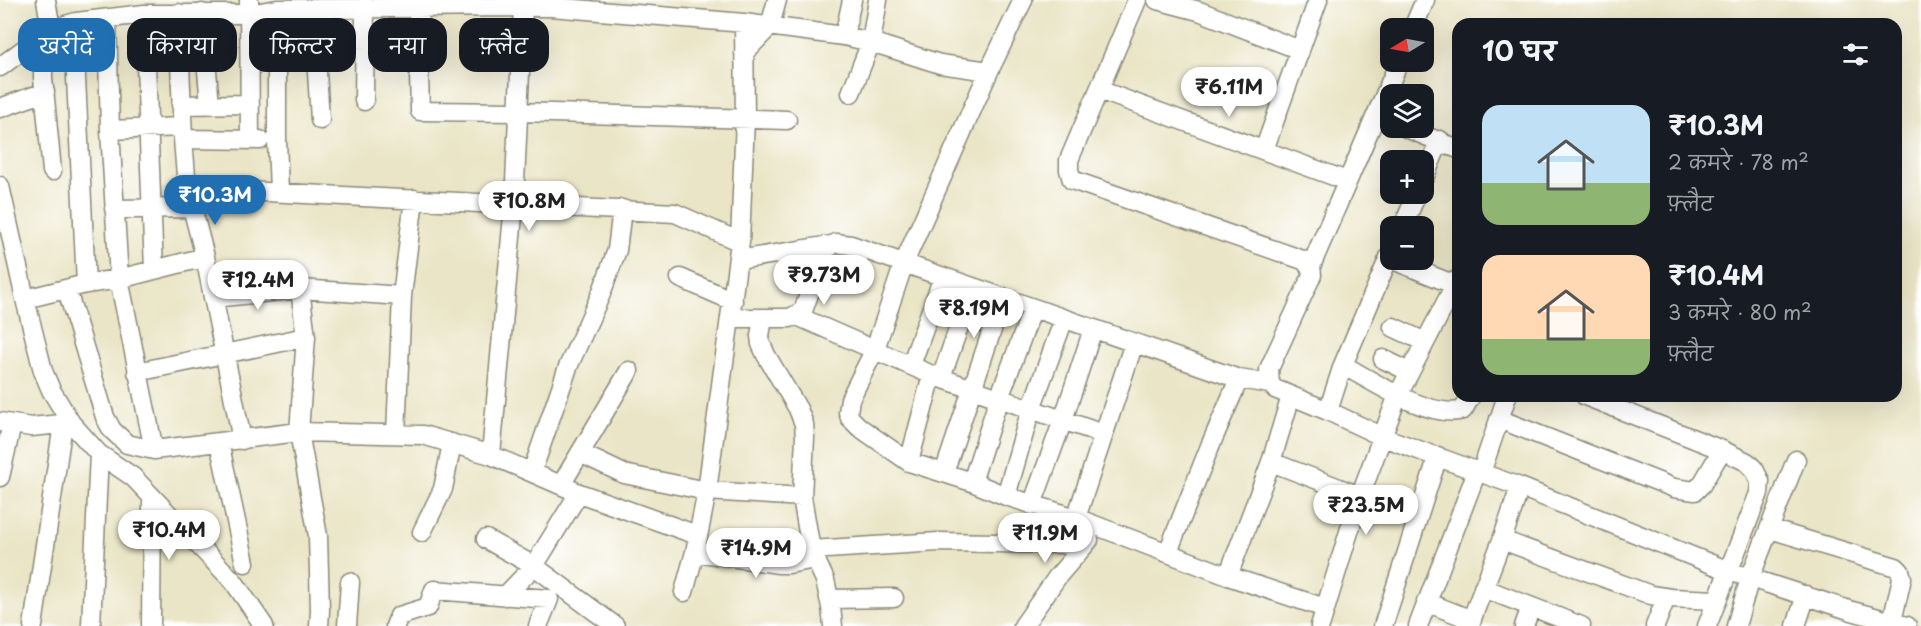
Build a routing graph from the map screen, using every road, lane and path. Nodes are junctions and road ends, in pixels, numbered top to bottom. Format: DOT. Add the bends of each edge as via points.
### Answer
graph roads {
  1 [pos="46,0"];
  2 [pos="777,0"];
  3 [pos="852,0"];
  4 [pos="878,0"];
  5 [pos="1022,0"];
  6 [pos="1137,0"];
  7 [pos="1157,0"];
  8 [pos="1318,0"];
  9 [pos="1425,0"];
  10 [pos="275,3"];
  11 [pos="420,3"];
  12 [pos="452,3"];
  13 [pos="482,3"];
  14 [pos="551,3"];
  15 [pos="384,4"];
  16 [pos="516,4"];
  17 [pos="356,5"];
  18 [pos="1201,6"];
  19 [pos="249,7"];
  20 [pos="314,8"];
  21 [pos="210,9"];
  22 [pos="151,10"];
  23 [pos="178,13"];
  24 [pos="47,18"];
  25 [pos="112,18"];
  26 [pos="314,18"];
  27 [pos="419,18"];
  28 [pos="1417,18"];
  29 [pos="744,23"];
  30 [pos="770,26"];
  31 [pos="844,36"];
  32 [pos="356,39"];
  33 [pos="364,39"];
  34 [pos="368,39"];
  35 [pos="871,42"];
  36 [pos="1300,50"];
  37 [pos="744,53"];
  38 [pos="18,54"];
  39 [pos="0,67"];
  40 [pos="989,70"];
  41 [pos="45,72"];
  42 [pos="76,72"];
  43 [pos="108,72"];
  44 [pos="317,72"];
  45 [pos="419,72"];
  46 [pos="76,78"];
  47 [pos="44,85"];
  48 [pos="1099,90"];
  49 [pos="850,93"];
  50 [pos="364,101"];
  51 [pos="250,104"];
  52 [pos="182,105"];
  53 [pos="210,105"];
  54 [pos="0,108"];
  55 [pos="519,112"];
  56 [pos="745,118"];
  57 [pos="320,120"];
  58 [pos="787,120"];
  59 [pos="1380,124"];
  60 [pos="148,129"];
  61 [pos="110,130"];
  62 [pos="48,132"];
  63 [pos="79,132"];
  64 [pos="182,133"];
  65 [pos="1434,138"];
  66 [pos="250,140"];
  67 [pos="277,140"];
  68 [pos="1440,140"];
  69 [pos="1452,146"];
  70 [pos="1264,150"];
  71 [pos="1434,154"];
  72 [pos="52,171"];
  73 [pos="1347,181"];
  74 [pos="0,186"];
  75 [pos="187,188"];
  76 [pos="279,192"];
  77 [pos="414,199"];
  78 [pos="514,204"];
  79 [pos="153,208"];
  80 [pos="192,208"];
  81 [pos="114,209"];
  82 [pos="622,209"];
  83 [pos="831,245"];
  84 [pos="739,251"];
  85 [pos="205,257"];
  86 [pos="904,263"];
  87 [pos="1311,266"];
  88 [pos="154,270"];
  89 [pos="1386,270"];
  90 [pos="1414,270"];
  91 [pos="943,277"];
  92 [pos="680,278"];
  93 [pos="119,279"];
  94 [pos="86,284"];
  95 [pos="974,287"];
  96 [pos="300,289"];
  97 [pos="67,290"];
  98 [pos="1452,290"];
  99 [pos="1452,295"];
  100 [pos="402,296"];
  101 [pos="1003,297"];
  102 [pos="213,298"];
  103 [pos="25,299"];
  104 [pos="1033,308"];
  105 [pos="732,309"];
  106 [pos="797,316"];
  107 [pos="763,318"];
  108 [pos="1064,319"];
  109 [pos="1393,327"];
  110 [pos="1093,329"];
  111 [pos="306,337"];
  112 [pos="1425,342"];
  113 [pos="1134,344"];
  114 [pos="875,349"];
  115 [pos="225,354"];
  116 [pos="1383,359"];
  117 [pos="911,365"];
  118 [pos="1343,365"];
  119 [pos="629,371"];
  120 [pos="137,372"];
  121 [pos="1410,372"];
  122 [pos="937,377"];
  123 [pos="1239,379"];
  124 [pos="1270,384"];
  125 [pos="972,389"];
  126 [pos="1398,395"];
  127 [pos="1291,396"];
  128 [pos="999,398"];
  129 [pos="1468,402"];
  130 [pos="1505,402"];
  131 [pos="1617,402"];
  132 [pos="1031,409"];
  133 [pos="1328,411"];
  134 [pos="1499,419"];
  135 [pos="1064,420"];
  136 [pos="6,423"];
  137 [pos="67,423"];
  138 [pos="299,432"];
  139 [pos="396,434"];
  140 [pos="1103,434"];
  141 [pos="1383,437"];
  142 [pos="242,440"];
  143 [pos="219,442"];
  144 [pos="452,443"];
  145 [pos="154,450"];
  146 [pos="1722,450"];
  147 [pos="580,453"];
  148 [pos="99,454"];
  149 [pos="491,455"];
  150 [pos="1444,459"];
  151 [pos="1796,460"];
  152 [pos="909,462"];
  153 [pos="1271,462"];
  154 [pos="1476,471"];
  155 [pos="532,472"];
  156 [pos="944,473"];
  157 [pos="0,477"];
  158 [pos="972,482"];
  159 [pos="561,485"];
  160 [pos="1520,487"];
  161 [pos="706,491"];
  162 [pos="579,493"];
  163 [pos="1006,496"];
  164 [pos="1359,496"];
  165 [pos="152,497"];
  166 [pos="802,497"];
  167 [pos="1032,505"];
  168 [pos="1076,518"];
  169 [pos="1100,527"];
  170 [pos="1770,529"];
  171 [pos="422,532"];
  172 [pos="486,539"];
  173 [pos="1502,540"];
  174 [pos="696,544"];
  175 [pos="1082,547"];
  176 [pos="1168,552"];
  177 [pos="813,554"];
  178 [pos="245,563"];
  179 [pos="534,566"];
  180 [pos="1729,571"];
  181 [pos="1228,576"];
  182 [pos="1750,578"];
  183 [pos="350,582"];
  184 [pos="1483,588"];
  185 [pos="684,592"];
  186 [pos="1806,595"];
  187 [pos="505,596"];
  188 [pos="894,598"];
  189 [pos="1666,598"];
  190 [pos="829,600"];
  191 [pos="1717,600"];
  192 [pos="1426,602"];
  193 [pos="1531,607"];
  194 [pos="1325,608"];
  195 [pos="1850,618"];
  196 [pos="598,620"];
  197 [pos="1470,623"];
  198 [pos="91,625"];
  199 [pos="1897,625"];
  200 [pos="33,626"];
  201 [pos="151,626"];
  202 [pos="264,626"];
  203 [pos="319,626"];
  204 [pos="347,626"];
  205 [pos="395,626"];
  206 [pos="538,626"];
  207 [pos="615,626"];
  208 [pos="833,626"];
  209 [pos="1023,626"];
  210 [pos="1320,626"];
  211 [pos="1383,626"];
  212 [pos="1418,626"];
  213 [pos="1524,626"];
  214 [pos="1581,626"];
  215 [pos="1655,626"];
  216 [pos="1707,626"];
  217 [pos="1736,626"];
  218 [pos="1796,626"];
  1 -- 24 [label="street"];
  2 -- 30 [label="street"];
  3 -- 31 [label="street"];
  4 -- 35 [label="street"];
  5 -- 40 [label="street"];
  6 -- 48 [label="street"];
  7 -- 18 [label="street"];
  8 -- 36 [label="street"];
  9 -- 28 [label="street"];
  10 -- 19 [label="street"];
  10 -- 20 [label="street"];
  10 -- 67 [label="street"];
  11 -- 12 [label="street"];
  11 -- 15 [label="street"];
  11 -- 27 [label="street"];
  12 -- 13 [label="street"];
  13 -- 16 [label="street"];
  14 -- 16 [label="street"];
  14 -- 29 [label="street"];
  15 -- 17 [label="street"];
  16 -- 55 [label="street"];
  17 -- 20 [label="street"];
  17 -- 33 [label="street"];
  18 -- 36 [label="street"];
  19 -- 21 [label="street"];
  19 -- 51 [label="street"];
  20 -- 26 [label="street"];
  21 -- 23 [label="street"];
  21 -- 53 [label="street"];
  22 -- 23 [label="street"];
  22 -- 25 [label="street"];
  22 -- 60 [label="street"];
  23 -- 52 [label="street"];
  29 -- 30 [label="street"];
  29 -- 37 [label="street"];
  30 -- 31 [label="street"];
  30 -- 37 [label="street"];
  31 -- 35 [label="street"];
  32 -- 33 [label="street"];
  33 -- 34 [label="street"];
  33 -- 50 [label="street"];
  35 -- 40 [label="street" via="940,64"];
  35 -- 49 [label="street"];
  36 -- 70 [label="street"];
  37 -- 56 [label="street"];
  38 -- 39 [label="street"];
  40 -- 86 [label="street"];
  41 -- 47 [label="street"];
  42 -- 46 [label="street"];
  43 -- 61 [label="street"];
  44 -- 57 [label="street"];
  45 -- 55 [label="street" via="420,111"];
  46 -- 47 [label="street"];
  46 -- 63 [label="street"];
  47 -- 54 [label="street"];
  47 -- 62 [label="street"];
  48 -- 70 [label="street"];
  48 -- 87 [label="street" via="1069,160 1072,180"];
  51 -- 53 [label="street"];
  51 -- 66 [label="street"];
  52 -- 53 [label="street"];
  52 -- 64 [label="street"];
  55 -- 56 [label="street"];
  55 -- 78 [label="street"];
  56 -- 58 [label="street"];
  56 -- 84 [label="street"];
  59 -- 73 [label="street"];
  60 -- 61 [label="street"];
  60 -- 64 [label="street"];
  60 -- 79 [label="street"];
  61 -- 81 [label="street"];
  62 -- 63 [label="street"];
  62 -- 72 [label="street"];
  63 -- 94 [label="street"];
  64 -- 66 [label="street"];
  64 -- 75 [label="street"];
  65 -- 68 [label="street"];
  66 -- 67 [label="street"];
  67 -- 76 [label="street"];
  68 -- 69 [label="street"];
  68 -- 71 [label="street"];
  70 -- 73 [label="street"];
  73 -- 87 [label="street"];
  74 -- 103 [label="street"];
  75 -- 76 [label="street"];
  75 -- 80 [label="street"];
  76 -- 77 [label="street"];
  77 -- 78 [label="street"];
  77 -- 100 [label="street"];
  78 -- 82 [label="street"];
  78 -- 149 [label="street"];
  79 -- 80 [label="street"];
  79 -- 81 [label="street"];
  79 -- 88 [label="street"];
  80 -- 85 [label="street"];
  81 -- 93 [label="street"];
  82 -- 84 [label="street" via="675,213"];
  82 -- 155 [label="street" via="617,250 568,368"];
  83 -- 84 [label="street"];
  83 -- 86 [label="street" via="851,245"];
  83 -- 106 [label="street" via="825,250 803,311"];
  84 -- 105 [label="street"];
  85 -- 88 [label="street"];
  85 -- 102 [label="street"];
  86 -- 91 [label="street"];
  86 -- 114 [label="street"];
  87 -- 124 [label="street" via="1312,275 1269,369"];
  88 -- 93 [label="street"];
  89 -- 118 [label="street"];
  90 -- 98 [label="street"];
  91 -- 95 [label="street"];
  91 -- 117 [label="street"];
  92 -- 105 [label="street"];
  93 -- 94 [label="street"];
  93 -- 120 [label="street"];
  94 -- 97 [label="street"];
  95 -- 101 [label="street"];
  95 -- 122 [label="street"];
  96 -- 100 [label="street"];
  96 -- 102 [label="street"];
  96 -- 111 [label="street"];
  97 -- 103 [label="street"];
  97 -- 145 [label="street" via="112,430 127,444"];
  99 -- 112 [label="street"];
  100 -- 139 [label="street"];
  101 -- 104 [label="street"];
  101 -- 125 [label="street"];
  102 -- 115 [label="street"];
  103 -- 137 [label="street" via="42,371"];
  104 -- 108 [label="street"];
  104 -- 128 [label="street"];
  105 -- 107 [label="street"];
  105 -- 161 [label="street"];
  106 -- 107 [label="street"];
  106 -- 114 [label="street"];
  107 -- 166 [label="street" via="760,336 764,350 804,424"];
  108 -- 110 [label="street"];
  108 -- 132 [label="street"];
  109 -- 112 [label="street"];
  110 -- 113 [label="street"];
  110 -- 135 [label="street"];
  111 -- 115 [label="street"];
  111 -- 138 [label="street"];
  112 -- 121 [label="street"];
  113 -- 123 [label="street"];
  113 -- 140 [label="street"];
  114 -- 117 [label="street"];
  114 -- 152 [label="street" via="850,399 848,412 859,427"];
  115 -- 120 [label="street"];
  115 -- 142 [label="street"];
  116 -- 121 [label="street"];
  117 -- 122 [label="street"];
  118 -- 126 [label="street"];
  118 -- 133 [label="street"];
  119 -- 147 [label="street"];
  120 -- 145 [label="street"];
  121 -- 126 [label="street"];
  122 -- 125 [label="street"];
  122 -- 152 [label="street"];
  123 -- 124 [label="street"];
  123 -- 176 [label="street"];
  124 -- 127 [label="street"];
  125 -- 128 [label="street"];
  125 -- 156 [label="street"];
  126 -- 129 [label="street" via="1442,412 1463,410"];
  126 -- 141 [label="street"];
  127 -- 133 [label="street"];
  127 -- 153 [label="street"];
  128 -- 132 [label="street"];
  128 -- 158 [label="street"];
  130 -- 134 [label="street"];
  131 -- 146 [label="street"];
  132 -- 135 [label="street"];
  132 -- 163 [label="street"];
  133 -- 141 [label="street"];
  134 -- 146 [label="street" via="1687,491 1702,484"];
  134 -- 154 [label="street"];
  135 -- 140 [label="street"];
  135 -- 167 [label="street"];
  136 -- 137 [label="street" via="31,427"];
  136 -- 157 [label="street"];
  137 -- 148 [label="street"];
  137 -- 200 [label="street"];
  138 -- 139 [label="street"];
  138 -- 142 [label="street"];
  138 -- 203 [label="street" via="318,536"];
  139 -- 144 [label="street" via="423,435"];
  140 -- 168 [label="street"];
  141 -- 150 [label="street"];
  141 -- 164 [label="street"];
  142 -- 143 [label="street"];
  143 -- 145 [label="street"];
  143 -- 178 [label="street"];
  144 -- 149 [label="street"];
  144 -- 171 [label="street" via="443,489"];
  146 -- 180 [label="street" via="1747,462 1760,481 1760,493"];
  147 -- 159 [label="street"];
  147 -- 161 [label="street" via="624,474"];
  148 -- 165 [label="street" via="133,477"];
  148 -- 198 [label="street"];
  149 -- 155 [label="street"];
  150 -- 154 [label="street"];
  150 -- 211 [label="street"];
  151 -- 170 [label="street"];
  152 -- 156 [label="street"];
  153 -- 164 [label="street"];
  153 -- 181 [label="street"];
  154 -- 160 [label="street"];
  154 -- 192 [label="street"];
  155 -- 159 [label="street"];
  156 -- 158 [label="street"];
  158 -- 163 [label="street"];
  159 -- 162 [label="street"];
  160 -- 173 [label="street"];
  160 -- 180 [label="street"];
  161 -- 166 [label="street"];
  161 -- 174 [label="street"];
  162 -- 174 [label="street"];
  162 -- 179 [label="street"];
  163 -- 167 [label="street"];
  164 -- 194 [label="street"];
  165 -- 201 [label="street"];
  165 -- 202 [label="street" via="234,582"];
  166 -- 177 [label="street"];
  167 -- 168 [label="street"];
  168 -- 169 [label="street"];
  169 -- 175 [label="street"];
  169 -- 176 [label="street"];
  170 -- 182 [label="street"];
  170 -- 199 [label="street" via="1896,567 1902,578"];
  172 -- 179 [label="street"];
  173 -- 184 [label="street"];
  173 -- 189 [label="street"];
  174 -- 177 [label="street" via="778,564 789,564"];
  174 -- 185 [label="street"];
  175 -- 177 [label="street" via="938,542"];
  175 -- 209 [label="street"];
  176 -- 181 [label="street"];
  177 -- 190 [label="street"];
  179 -- 187 [label="street"];
  179 -- 196 [label="street"];
  180 -- 182 [label="street"];
  180 -- 191 [label="street"];
  181 -- 194 [label="street"];
  182 -- 186 [label="street"];
  182 -- 217 [label="street"];
  183 -- 204 [label="street"];
  184 -- 193 [label="street"];
  184 -- 197 [label="street"];
  186 -- 195 [label="street"];
  186 -- 218 [label="street"];
  187 -- 205 [label="street" via="434,590 428,607 399,616"];
  187 -- 206 [label="street" via="549,599"];
  188 -- 190 [label="street"];
  189 -- 191 [label="street"];
  189 -- 215 [label="street"];
  190 -- 208 [label="street"];
  191 -- 216 [label="street"];
  192 -- 197 [label="street"];
  192 -- 212 [label="street"];
  193 -- 213 [label="street"];
  193 -- 214 [label="street"];
  194 -- 210 [label="street"];
  195 -- 199 [label="street"];
  196 -- 207 [label="street"];
}
